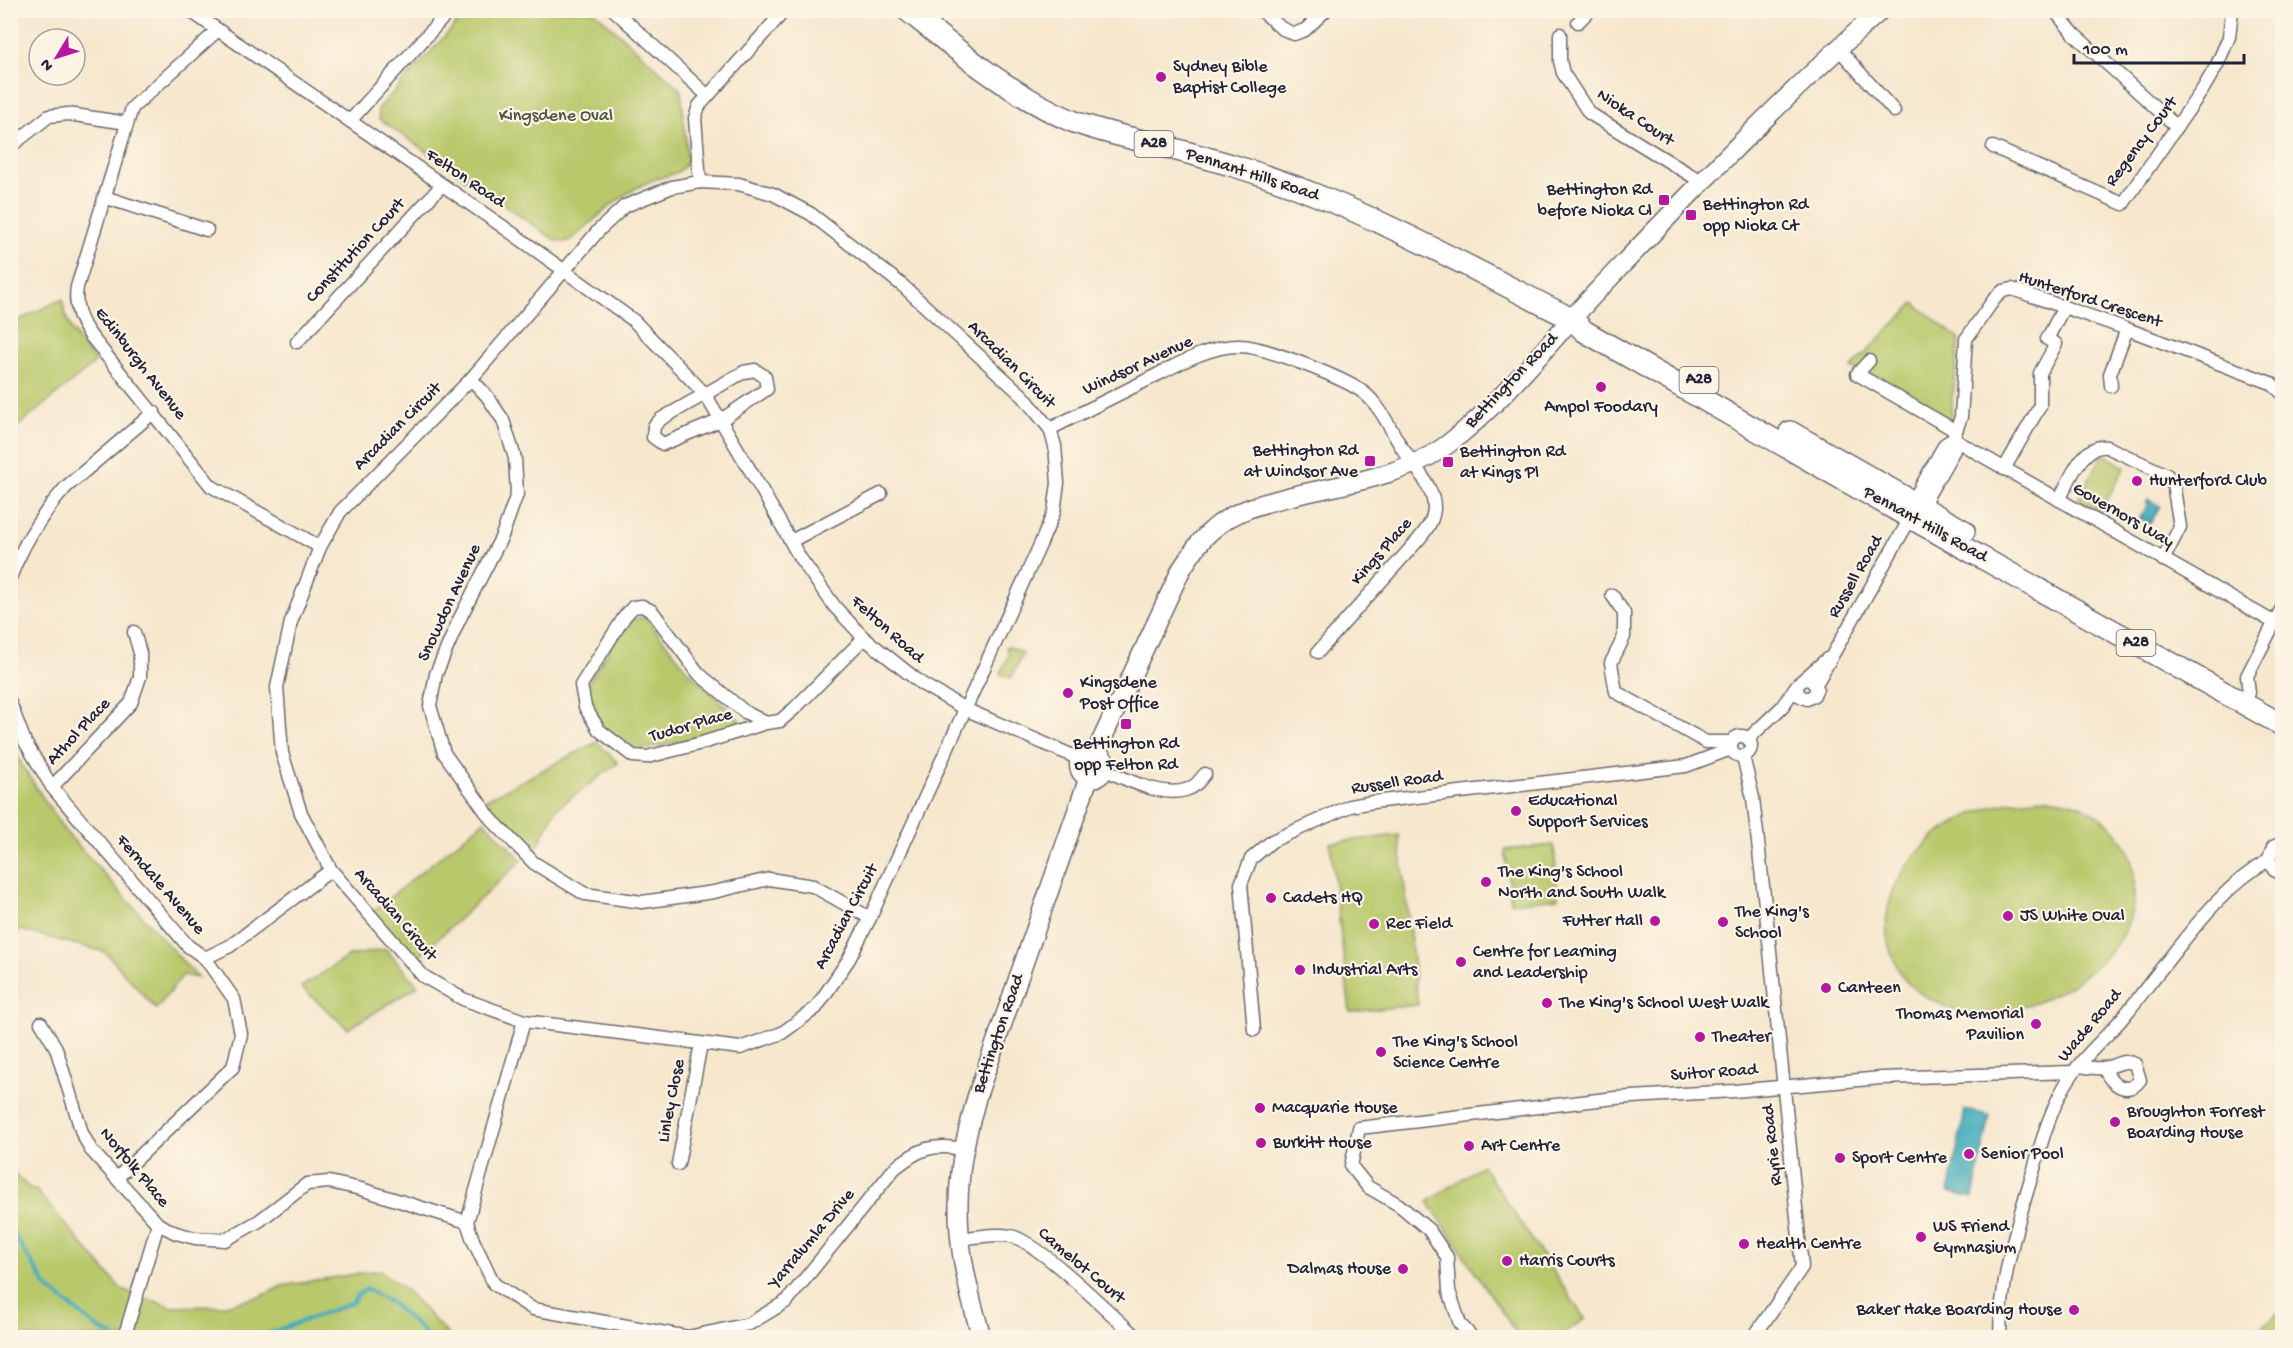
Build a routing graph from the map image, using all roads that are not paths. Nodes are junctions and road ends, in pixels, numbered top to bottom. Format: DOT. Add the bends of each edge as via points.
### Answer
graph roads {
  1 [pos="189,10"];
  2 [pos="450,10"];
  3 [pos="614,10"];
  4 [pos="785,10"];
  5 [pos="907,10"];
  6 [pos="1260,10"];
  7 [pos="1326,10"];
  8 [pos="1590,10"];
  9 [pos="1881,10"];
  10 [pos="2054,10"];
  11 [pos="2232,10"];
  12 [pos="1578,22"];
  13 [pos="218,30"];
  14 [pos="1560,34"];
  15 [pos="1838,48"];
  16 [pos="707,95"];
  17 [pos="1894,111"];
  18 [pos="350,121"];
  19 [pos="127,123"];
  20 [pos="2177,127"];
  21 [pos="10,147"];
  22 [pos="1993,147"];
  23 [pos="700,182"];
  24 [pos="1702,182"];
  25 [pos="442,185"];
  26 [pos="104,197"];
  27 [pos="207,230"];
  28 [pos="563,269"];
  29 [pos="2064,307"];
  30 [pos="1572,318"];
  31 [pos="2127,329"];
  32 [pos="297,342"];
  33 [pos="1869,361"];
  34 [pos="471,379"];
  35 [pos="2111,386"];
  36 [pos="2283,393"];
  37 [pos="705,394"];
  38 [pos="154,412"];
  39 [pos="721,420"];
  40 [pos="1050,429"];
  41 [pos="1954,435"];
  42 [pos="1416,464"];
  43 [pos="2004,469"];
  44 [pos="881,494"];
  45 [pos="2059,501"];
  46 [pos="1915,508"];
  47 [pos="791,541"];
  48 [pos="320,547"];
  49 [pos="2163,560"];
  50 [pos="10,579"];
  51 [pos="1612,595"];
  52 [pos="2283,608"];
  53 [pos="2275,623"];
  54 [pos="134,632"];
  55 [pos="864,638"];
  56 [pos="1318,652"];
  57 [pos="2248,685"];
  58 [pos="10,704"];
  59 [pos="965,709"];
  60 [pos="2283,712"];
  61 [pos="766,723"];
  62 [pos="2283,725"];
  63 [pos="1748,739"];
  64 [pos="1731,745"];
  65 [pos="1743,756"];
  66 [pos="1092,764"];
  67 [pos="1205,774"];
  68 [pos="52,788"];
  69 [pos="2283,843"];
  70 [pos="2269,860"];
  71 [pos="332,870"];
  72 [pos="2280,873"];
  73 [pos="2245,875"];
  74 [pos="870,918"];
  75 [pos="205,957"];
  76 [pos="524,1021"];
  77 [pos="41,1023"];
  78 [pos="1254,1030"];
  79 [pos="700,1044"];
  80 [pos="2104,1068"];
  81 [pos="2076,1069"];
  82 [pos="1785,1086"];
  83 [pos="963,1149"];
  84 [pos="678,1164"];
  85 [pos="117,1178"];
  86 [pos="467,1222"];
  87 [pos="158,1224"];
  88 [pos="960,1239"];
  89 [pos="124,1338"];
  90 [pos="982,1338"];
  91 [pos="1137,1338"];
  92 [pos="1473,1338"];
  93 [pos="1753,1338"];
  94 [pos="2000,1338"];
  1 -- 13 [label="street, Felton Road"];
  2 -- 18 [label="street"];
  3 -- 16 [label="street"];
  4 -- 16 [label="street"];
  5 -- 30 [label="highway, Pennant Hills Road / A28" via="982,68 1041,106 1093,128 1250,171 1311,193 1403,233"];
  6 -- 7 [label="street" via="1281,28 1294,33 1305,30"];
  8 -- 12 [label="street"];
  9 -- 15 [label="main road, Bettington Road"];
  10 -- 20 [label="street" via="2074,34"];
  11 -- 20 [label="street, Regency Court" via="2229,37 2217,65"];
  13 -- 18 [label="street, Felton Road"];
  13 -- 19 [label="street, Edinburgh Avenue" via="132,108"];
  14 -- 24 [label="street, Nioka Court" via="1563,73 1589,113"];
  15 -- 17 [label="street"];
  15 -- 24 [label="main road, Bettington Road"];
  16 -- 23 [label="street" via="695,118"];
  18 -- 25 [label="street, Felton Road"];
  19 -- 21 [label="street" via="68,114 49,116"];
  19 -- 26 [label="street, Edinburgh Avenue"];
  20 -- 22 [label="street, Regency Court" via="2123,204"];
  23 -- 28 [label="street, Arcadian Circuit" via="672,187 625,206"];
  23 -- 40 [label="street, Arcadian Circuit" via="739,184 773,194 811,214 902,285 1023,396"];
  24 -- 30 [label="main road, Bettington Road"];
  25 -- 28 [label="street, Felton Road"];
  25 -- 32 [label="street, Constitution Court"];
  26 -- 27 [label="street"];
  26 -- 38 [label="street, Edinburgh Avenue" via="75,296 78,315"];
  28 -- 34 [label="street, Arcadian Circuit"];
  28 -- 37 [label="street, Felton Road" via="633,320"];
  29 -- 31 [label="street, Hunterford Crescent"];
  29 -- 41 [label="street, Hunterford Crescent" via="2012,289 1995,298 1966,339 1961,417"];
  29 -- 43 [label="street" via="2047,339 2056,344 2040,373 2040,406"];
  30 -- 42 [label="main road, Bettington Road" via="1499,399 1447,445"];
  30 -- 46 [label="highway, Pennant Hills Road / A28" via="1584,331"];
  31 -- 35 [label="street" via="2110,374"];
  31 -- 36 [label="street, Hunterford Crescent" via="2271,383"];
  33 -- 41 [label="street, Governors Way" via="1857,374"];
  34 -- 48 [label="street, Arcadian Circuit" via="340,512"];
  34 -- 74 [label="street, Snowdon Avenue" via="503,420 516,458 517,494 502,536 436,674 430,705 444,753 491,819 534,863 585,894 642,903 769,879 813,886"];
  37 -- 39 [label="street, Felton Road"];
  37 -- 39 [label="street" via="744,372 754,370 765,377 767,389"];
  37 -- 39 [label="street" via="661,419 654,426 653,437 663,444"];
  38 -- 48 [label="street, Edinburgh Avenue" via="211,486"];
  38 -- 50 [label="street" via="53,501 28,538"];
  39 -- 47 [label="street, Felton Road"];
  40 -- 42 [label="street, Windsor Avenue" via="1188,360 1220,349 1262,348 1363,392"];
  40 -- 59 [label="street, Arcadian Circuit" via="1058,483 1054,512"];
  41 -- 43 [label="street, Governors Way"];
  41 -- 46 [label="street, Hunterford Crescent" via="1945,444"];
  42 -- 56 [label="street, Kings Place" via="1432,497 1431,523"];
  42 -- 66 [label="main road, Bettington Road" via="1262,503 1212,529 1181,570"];
  43 -- 45 [label="street, Governors Way"];
  44 -- 47 [label="street"];
  45 -- 49 [label="street, Governors Way"];
  45 -- 49 [label="street" via="2086,454 2097,446 2167,475 2175,487 2180,527"];
  46 -- 57 [label="highway, Pennant Hills Road / A28"];
  46 -- 62 [label="highway, Pennant Hills Road / A28"];
  46 -- 63 [label="street, Russell Road" via="1833,655"];
  47 -- 55 [label="street, Felton Road" via="835,607"];
  48 -- 71 [label="street, Arcadian Circuit" via="291,622 276,687 282,753 301,813"];
  49 -- 53 [label="street, Governors Way"];
  51 -- 64 [label="street" via="1624,613 1624,637 1611,663 1616,692 1706,742"];
  52 -- 53 [label="street"];
  53 -- 57 [label="street"];
  54 -- 68 [label="street, Athol Place" via="140,653 140,677 131,703"];
  55 -- 59 [label="street, Felton Road" via="922,684"];
  55 -- 61 [label="street, Tudor Place" via="795,708 780,721"];
  57 -- 60 [label="highway, Pennant Hills Road / A28"];
  58 -- 68 [label="street, Ferndale Avenue" via="25,742"];
  59 -- 66 [label="street, Felton Road"];
  59 -- 74 [label="street, Arcadian Circuit"];
  61 -- 61 [label="street, Tudor Place" via="647,757 633,756 599,730 585,707 581,685 625,616 633,607 642,606 652,611 699,674"];
  63 -- 64 [label="street" via="1739,736"];
  63 -- 65 [label="street" via="1751,748"];
  64 -- 65 [label="street" via="1735,754"];
  64 -- 78 [label="street, Russell Road" via="1686,766 1350,806 1272,841 1251,859 1241,884"];
  65 -- 82 [label="street, Ryrie Road" via="1753,798"];
  66 -- 67 [label="street, Felton Road" via="1158,790 1175,792 1194,786"];
  66 -- 83 [label="main road, Bettington Road" via="977,1096"];
  68 -- 75 [label="street, Ferndale Avenue" via="188,946"];
  69 -- 70 [label="street, Wade Road" via="2273,847"];
  70 -- 72 [label="street"];
  70 -- 73 [label="street, Wade Road"];
  71 -- 75 [label="street, Ferndale Avenue" via="230,946"];
  71 -- 76 [label="street, Arcadian Circuit" via="423,976 463,999"];
  72 -- 73 [label="street"];
  73 -- 81 [label="street, Wade Road" via="2190,933"];
  74 -- 79 [label="street, Arcadian Circuit" via="849,959 816,1008 782,1033 740,1048"];
  75 -- 85 [label="street" via="234,999 242,1034 233,1067"];
  76 -- 79 [label="street, Arcadian Circuit"];
  76 -- 86 [label="street"];
  77 -- 85 [label="street, Norfolk Place" via="56,1048 82,1133 91,1150"];
  79 -- 84 [label="street, Linley Close"];
  80 -- 81 [label="street, Suitor Road"];
  81 -- 82 [label="street, Suitor Road"];
  81 -- 94 [label="street, Wade Road" via="2054,1109 2009,1256"];
  82 -- 92 [label="street, Suitor Road" via="1616,1098 1359,1128 1351,1166 1368,1187 1399,1205 1429,1230 1447,1257 1449,1291 1460,1324"];
  82 -- 93 [label="street, Ryrie Road" via="1802,1267"];
  83 -- 86 [label="street, Yarralumla Drive" via="925,1149 894,1169 787,1301 749,1324 688,1336 533,1309 494,1284"];
  83 -- 88 [label="main road, Bettington Road"];
  85 -- 87 [label="street, Norfolk Place"];
  86 -- 87 [label="street, Norfolk Place" via="329,1182 307,1184 259,1221 225,1240 195,1238"];
  87 -- 89 [label="street"];
  88 -- 90 [label="main road, Bettington Road" via="970,1299"];
  88 -- 91 [label="street, Camelot Court" via="1022,1239"];
}
